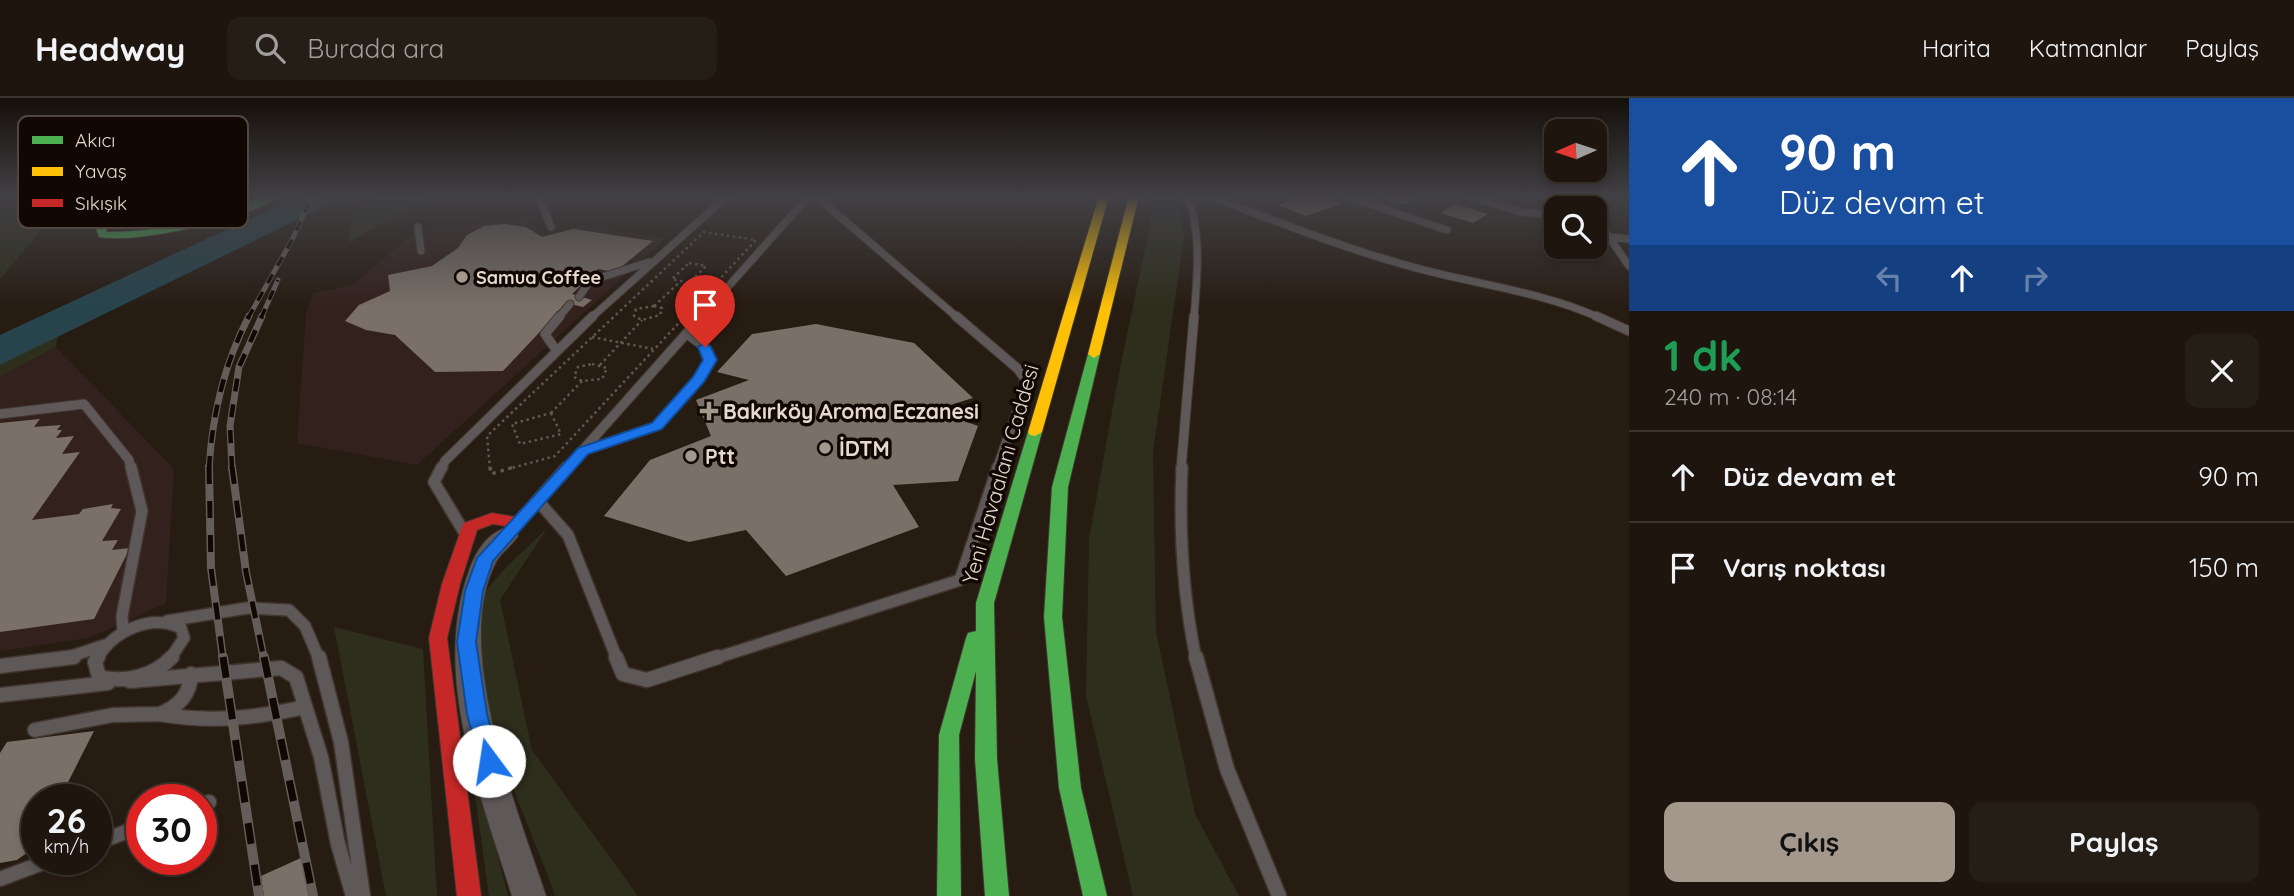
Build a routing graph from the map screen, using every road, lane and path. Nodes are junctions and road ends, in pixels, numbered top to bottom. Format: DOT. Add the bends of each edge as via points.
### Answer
graph roads {
  1 [pos="102,233"];
  2 [pos="143,233"];
  3 [pos="419,233"];
  4 [pos="684,233"];
  5 [pos="703,233"];
  6 [pos="712,233"];
  7 [pos="776,233"];
  8 [pos="859,233"];
  9 [pos="1093,233"];
  10 [pos="1125,233"];
  11 [pos="1197,233"];
  12 [pos="1308,233"];
  13 [pos="1607,234"];
  14 [pos="1609,237"];
  15 [pos="1629,239"];
  16 [pos="421,251"];
  17 [pos="653,260"];
  18 [pos="1629,266"];
  19 [pos="681,281"];
  20 [pos="579,297"];
  21 [pos="570,304"];
  22 [pos="654,306"];
  23 [pos="642,320"];
  24 [pos="1629,331"];
  25 [pos="573,334"];
  26 [pos="687,334"];
  27 [pos="592,337"];
  28 [pos="620,343"];
  29 [pos="654,349"];
  30 [pos="556,350"];
  31 [pos="668,354"];
  32 [pos="600,365"];
  33 [pos="582,381"];
  34 [pos="551,413"];
  35 [pos="0,414"];
  36 [pos="583,451"];
  37 [pos="538,501"];
  38 [pos="509,532"];
  39 [pos="466,538"];
  40 [pos="985,603"];
  41 [pos="167,621"];
  42 [pos="123,632"];
  43 [pos="108,643"];
  44 [pos="0,666"];
  45 [pos="191,674"];
  46 [pos="124,681"];
  47 [pos="0,695"];
  48 [pos="305,707"];
  49 [pos="160,714"];
  50 [pos="35,730"];
  51 [pos="21,871"];
  52 [pos="0,879"];
  53 [pos="353,896"];
  54 [pos="363,896"];
  55 [pos="469,896"];
  56 [pos="529,896"];
  57 [pos="949,896"];
  58 [pos="997,896"];
  59 [pos="1095,896"];
  60 [pos="1279,896"];
  1 -- 2 [label="main road"];
  3 -- 16 [label="lane"];
  4 -- 17 [label="lane"];
  5 -- 27 [label="path"];
  6 -- 29 [label="path" via="756,240"];
  7 -- 26 [label="lane"];
  8 -- 37 [label="lane" via="1018,369 1027,382 960,580 647,680 623,674 568,534"];
  9 -- 40 [label="main road, Yeni Havaalanı Caddesi"];
  10 -- 59 [label="main road" via="1060,487 1053,617 1070,788"];
  11 -- 60 [label="lane" via="1180,509 1184,587 1218,738"];
  12 -- 24 [label="lane" via="1443,275 1572,305"];
  13 -- 14 [label="lane"];
  14 -- 15 [label="lane"];
  14 -- 18 [label="lane"];
  17 -- 20 [label="lane" via="590,281"];
  17 -- 25 [label="lane"];
  19 -- 19 [label="path" via="672,279 689,262 706,266 689,283"];
  19 -- 22 [label="path"];
  21 -- 30 [label="lane" via="545,334"];
  22 -- 23 [label="path" via="662,309 660,316"];
  22 -- 23 [label="path" via="636,309 634,316"];
  23 -- 28 [label="path"];
  25 -- 27 [label="path"];
  25 -- 30 [label="lane"];
  26 -- 31 [label="lane"];
  26 -- 36 [label="lane" via="705,347 710,360 699,379 657,426"];
  27 -- 28 [label="path"];
  27 -- 29 [label="path" via="486,436 491,474 555,456"];
  28 -- 29 [label="path"];
  28 -- 32 [label="path"];
  29 -- 31 [label="path"];
  30 -- 39 [label="lane" via="474,429 433,482"];
  31 -- 36 [label="lane"];
  32 -- 33 [label="path" via="607,368 602,379"];
  32 -- 33 [label="path" via="578,368 575,377"];
  33 -- 34 [label="path"];
  34 -- 34 [label="path" via="512,424 520,444 561,434"];
  35 -- 42 [label="lane" via="84,404 129,460 142,511"];
  36 -- 37 [label="lane"];
  37 -- 38 [label="lane"];
  38 -- 39 [label="main road" via="515,522 491,518 470,527"];
  38 -- 56 [label="street" via="486,558 480,573 466,642 477,714"];
  39 -- 55 [label="main road" via="438,638"];
  40 -- 57 [label="main road" via="949,735"];
  40 -- 58 [label="main road, Yeni Havaalanı Caddesi" via="986,759"];
  41 -- 42 [label="lane"];
  41 -- 46 [label="lane" via="183,629 181,648 161,668"];
  41 -- 54 [label="lane" via="271,607 289,610 305,624 344,761"];
  42 -- 43 [label="lane"];
  43 -- 44 [label="lane" via="72,658"];
  43 -- 46 [label="lane" via="95,670 107,681"];
  45 -- 46 [label="lane"];
  45 -- 48 [label="lane" via="281,668 296,677"];
  45 -- 49 [label="lane" via="192,688 185,699"];
  46 -- 47 [label="lane"];
  48 -- 49 [label="lane" via="271,716 190,721"];
  48 -- 53 [label="lane"];
  49 -- 50 [label="lane" via="106,715"];
  51 -- 52 [label="lane"];
}
